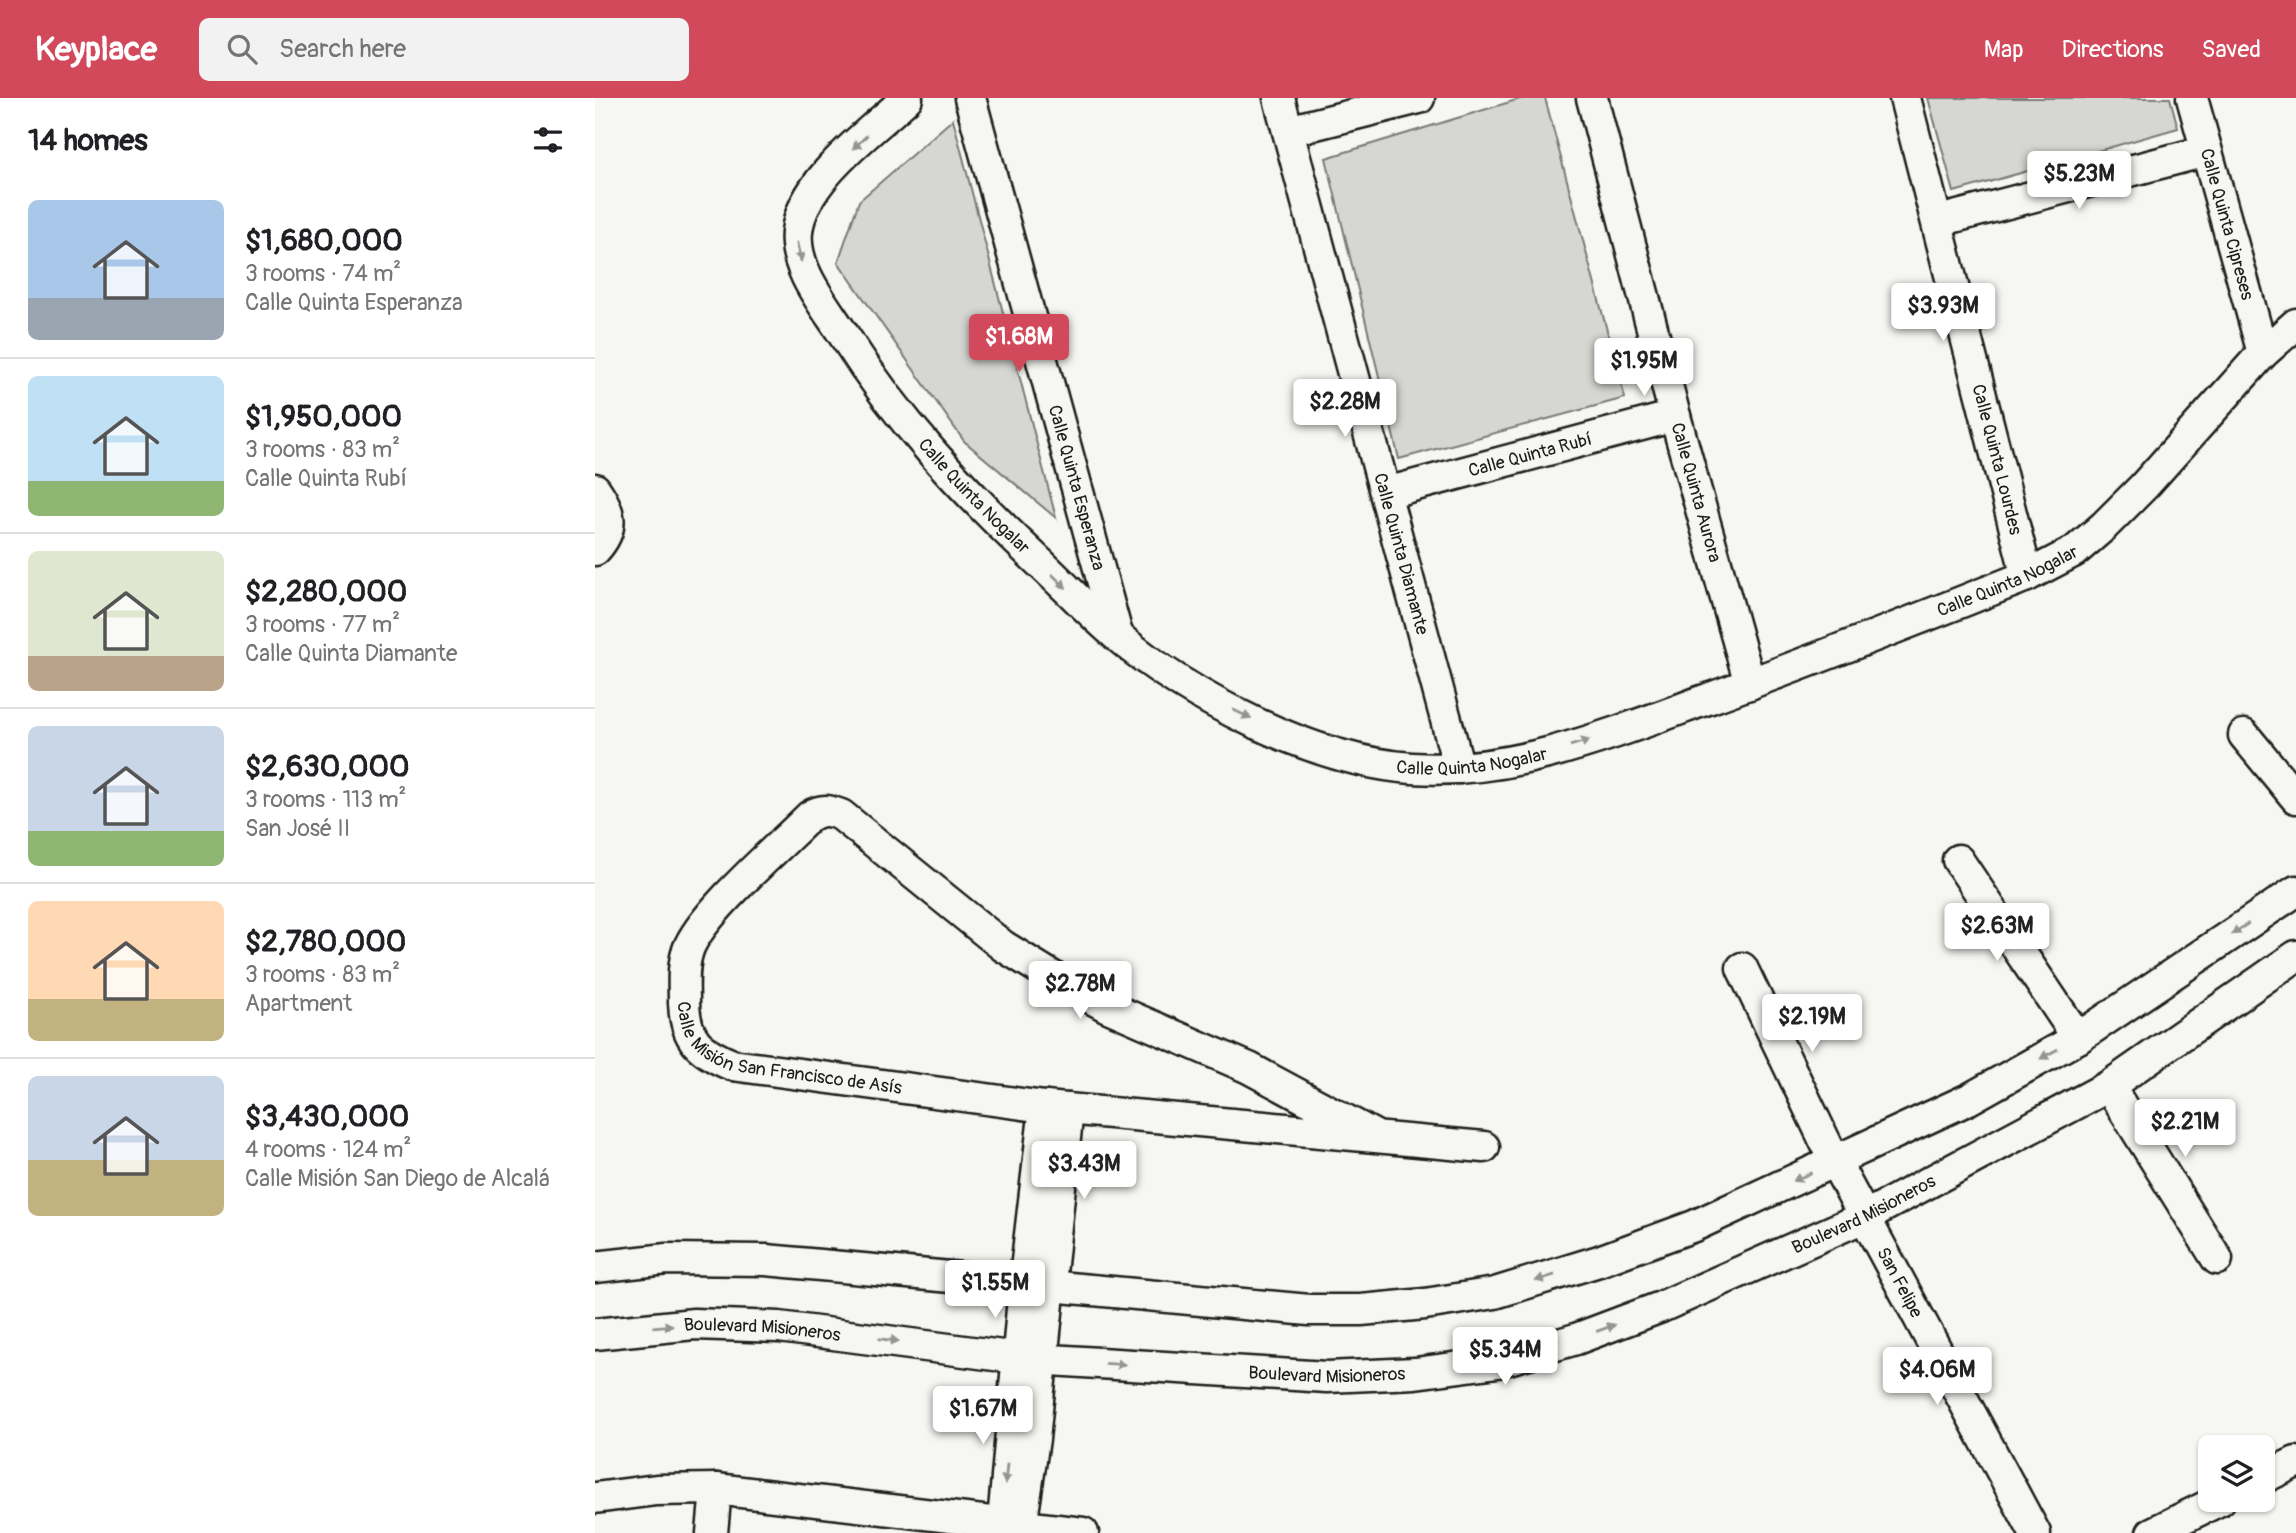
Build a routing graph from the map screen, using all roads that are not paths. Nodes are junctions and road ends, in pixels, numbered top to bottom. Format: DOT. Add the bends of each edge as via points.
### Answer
graph roads {
  1 [pos="907,98"];
  2 [pos="970,98"];
  3 [pos="1279,98"];
  4 [pos="1419,98"];
  5 [pos="1592,98"];
  6 [pos="1905,98"];
  7 [pos="2192,98"];
  8 [pos="1288,131"];
  9 [pos="2206,151"];
  10 [pos="1939,221"];
  11 [pos="2296,324"];
  12 [pos="2263,352"];
  13 [pos="1675,416"];
  14 [pos="595,489"];
  15 [pos="1386,493"];
  16 [pos="595,550"];
  17 [pos="2027,576"];
  18 [pos="1117,636"];
  19 [pos="1750,684"];
  20 [pos="2244,735"];
  21 [pos="1459,768"];
  22 [pos="2296,798"];
  23 [pos="1958,860"];
  24 [pos="2296,891"];
  25 [pos="2296,956"];
  26 [pos="1742,968"];
  27 [pos="2078,1038"];
  28 [pos="2109,1086"];
  29 [pos="1056,1108"];
  30 [pos="1377,1137"];
  31 [pos="1484,1147"];
  32 [pos="1835,1162"];
  33 [pos="1864,1217"];
  34 [pos="2217,1259"];
  35 [pos="595,1267"];
  36 [pos="1037,1287"];
  37 [pos="595,1334"];
  38 [pos="1030,1359"];
  39 [pos="2296,1462"];
  40 [pos="2275,1472"];
  41 [pos="716,1489"];
  42 [pos="595,1499"];
  43 [pos="2198,1511"];
  44 [pos="1011,1529"];
  45 [pos="712,1533"];
  46 [pos="1083,1533"];
  47 [pos="2035,1533"];
  48 [pos="2152,1533"];
  1 -- 18 [label="street, Calle Quinta Nogalar, one-way" via="814,188 796,234 799,256 810,282 861,361 919,441 969,496"];
  2 -- 18 [label="street, Calle Quinta Esperanza"];
  3 -- 8 [label="street, Calle Quinta Diamante"];
  4 -- 8 [label="street"];
  5 -- 13 [label="street, Calle Quinta Aurora"];
  6 -- 10 [label="street, Calle Quinta Lourdes"];
  7 -- 9 [label="street, Calle Quinta Cipreses"];
  8 -- 15 [label="street, Calle Quinta Diamante"];
  9 -- 10 [label="street"];
  9 -- 12 [label="street, Calle Quinta Cipreses"];
  10 -- 17 [label="street, Calle Quinta Lourdes"];
  11 -- 12 [label="street, Calle Quinta Nogalar"];
  12 -- 17 [label="street, Calle Quinta Nogalar" via="2104,526 2075,551"];
  13 -- 15 [label="street, Calle Quinta Rubí"];
  13 -- 19 [label="street, Calle Quinta Aurora"];
  14 -- 16 [label="street" via="610,515 610,528"];
  15 -- 21 [label="street, Calle Quinta Diamante"];
  17 -- 19 [label="street, Calle Quinta Nogalar"];
  18 -- 21 [label="street, Calle Quinta Nogalar, one-way" via="1175,677 1284,734 1358,760 1411,768"];
  21 -- 19 [label="street, Calle Quinta Nogalar, one-way" via="1519,760 1620,732"];
  20 -- 22 [label="street"];
  23 -- 27 [label="street"];
  24 -- 27 [label="street, one-way"];
  25 -- 28 [label="street, Boulevard Misioneros"];
  26 -- 32 [label="street, San Felipe"];
  27 -- 32 [label="street, one-way" via="1969,1099"];
  28 -- 33 [label="street, Boulevard Misioneros"];
  28 -- 34 [label="street"];
  29 -- 30 [label="street, Calle Misión San Francisco de Asís"];
  29 -- 30 [label="street, Calle Misión San Francisco de Asís" via="732,1065 716,1059 700,1048 685,1024 687,951 707,919 810,816 829,810 1003,946 1058,980 1108,1007 1249,1068"];
  29 -- 36 [label="street"];
  30 -- 31 [label="street, Calle Misión San Francisco de Asís"];
  32 -- 33 [label="street, San Felipe"];
  32 -- 36 [label="street, one-way" via="1694,1226 1599,1261 1495,1293 1425,1304 1308,1310"];
  38 -- 33 [label="street, Boulevard Misioneros, one-way" via="1327,1377 1415,1373 1498,1362 1661,1307"];
  33 -- 47 [label="street, San Felipe"];
  35 -- 36 [label="street" via="667,1259 767,1260"];
  36 -- 38 [label="street"];
  37 -- 38 [label="street, Boulevard Misioneros, one-way" via="694,1324 779,1327"];
  38 -- 44 [label="street"];
  39 -- 40 [label="street"];
  41 -- 42 [label="street" via="656,1490"];
  41 -- 44 [label="street"];
  41 -- 45 [label="street"];
  43 -- 48 [label="street"];
  44 -- 46 [label="street"];
}
